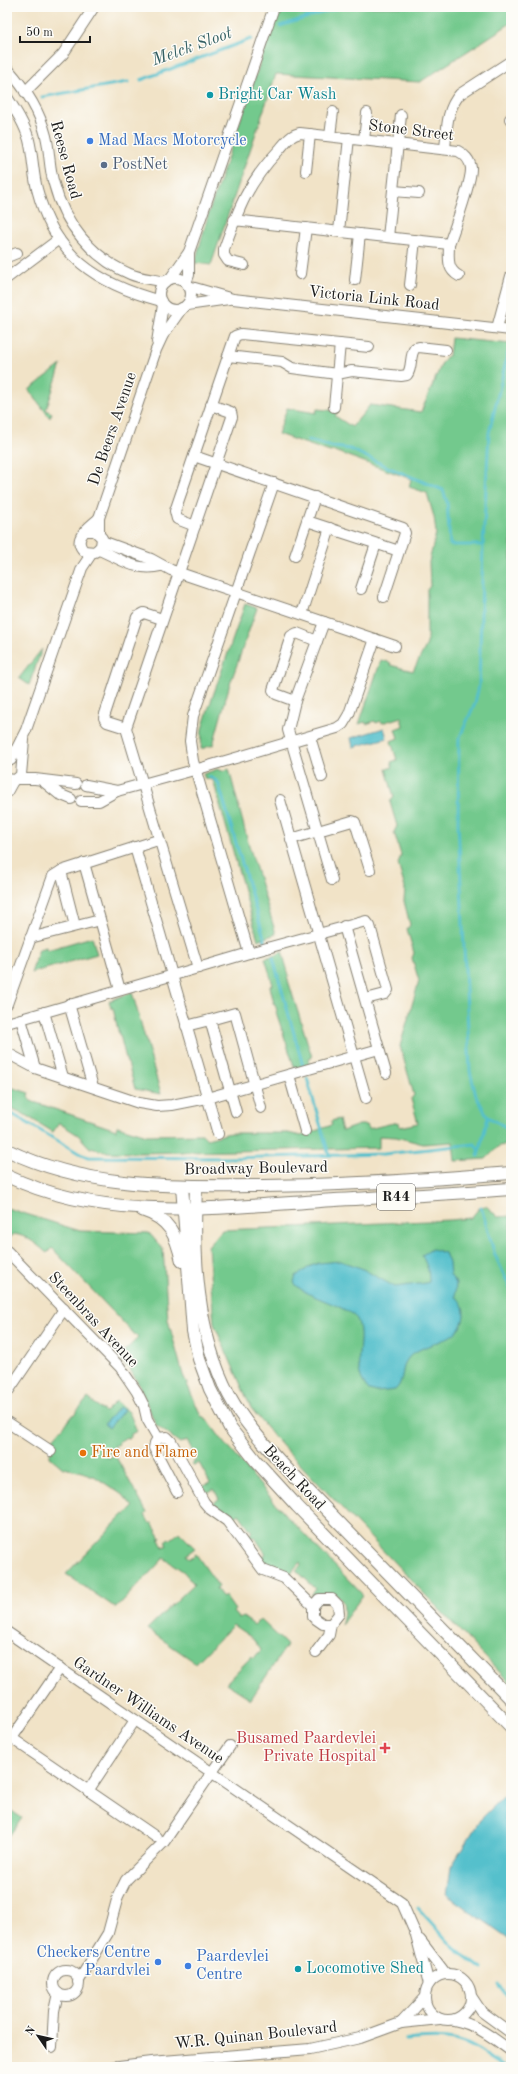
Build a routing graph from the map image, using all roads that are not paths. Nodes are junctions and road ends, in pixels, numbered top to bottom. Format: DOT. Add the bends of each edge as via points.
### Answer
graph roads {
  1 [pos="94,7"];
  2 [pos="274,7"];
  3 [pos="511,61"];
  4 [pos="7,68"];
  5 [pos="25,92"];
  6 [pos="8,101"];
  7 [pos="333,112"];
  8 [pos="367,113"];
  9 [pos="401,114"];
  10 [pos="310,134"];
  11 [pos="330,136"];
  12 [pos="349,138"];
  13 [pos="364,140"];
  14 [pos="398,144"];
  15 [pos="445,149"];
  16 [pos="306,171"];
  17 [pos="393,191"];
  18 [pos="419,193"];
  19 [pos="234,220"];
  20 [pos="306,228"];
  21 [pos="338,231"];
  22 [pos="360,234"];
  23 [pos="388,237"];
  24 [pos="59,239"];
  25 [pos="415,240"];
  26 [pos="448,244"];
  27 [pos="189,252"];
  28 [pos="17,253"];
  29 [pos="7,257"];
  30 [pos="244,265"];
  31 [pos="300,274"];
  32 [pos="459,276"];
  33 [pos="511,276"];
  34 [pos="7,278"];
  35 [pos="168,280"];
  36 [pos="355,280"];
  37 [pos="187,284"];
  38 [pos="410,285"];
  39 [pos="233,299"];
  40 [pos="162,303"];
  41 [pos="184,307"];
  42 [pos="497,328"];
  43 [pos="511,330"];
  44 [pos="340,344"];
  45 [pos="369,347"];
  46 [pos="156,350"];
  47 [pos="446,350"];
  48 [pos="228,356"];
  49 [pos="337,374"];
  50 [pos="211,405"];
  51 [pos="334,407"];
  52 [pos="194,456"];
  53 [pos="216,464"];
  54 [pos="274,483"];
  55 [pos="315,497"];
  56 [pos="99,518"];
  57 [pos="307,521"];
  58 [pos="195,526"];
  59 [pos="330,528"];
  60 [pos="87,530"];
  61 [pos="376,544"];
  62 [pos="95,545"];
  63 [pos="399,551"];
  64 [pos="295,556"];
  65 [pos="179,573"];
  66 [pos="361,589"];
  67 [pos="236,592"];
  68 [pos="384,597"];
  69 [pos="302,614"];
  70 [pos="162,619"];
  71 [pos="324,622"];
  72 [pos="374,639"];
  73 [pos="317,641"];
  74 [pos="395,646"];
  75 [pos="295,701"];
  76 [pos="126,728"];
  77 [pos="26,730"];
  78 [pos="310,737"];
  79 [pos="291,743"];
  80 [pos="9,761"];
  81 [pos="22,767"];
  82 [pos="196,770"];
  83 [pos="322,776"];
  84 [pos="12,780"];
  85 [pos="39,780"];
  86 [pos="142,785"];
  87 [pos="117,791"];
  88 [pos="7,792"];
  89 [pos="280,800"];
  90 [pos="318,832"];
  91 [pos="291,839"];
  92 [pos="158,840"];
  93 [pos="135,847"];
  94 [pos="84,864"];
  95 [pos="370,870"];
  96 [pos="60,871"];
  97 [pos="332,880"];
  98 [pos="100,920"];
  99 [pos="75,926"];
  100 [pos="344,926"];
  101 [pos="319,933"];
  102 [pos="30,938"];
  103 [pos="250,953"];
  104 [pos="198,968"];
  105 [pos="172,975"];
  106 [pos="120,990"];
  107 [pos="366,999"];
  108 [pos="7,1004"];
  109 [pos="69,1004"];
  110 [pos="44,1012"];
  111 [pos="21,1019"];
  112 [pos="210,1020"];
  113 [pos="7,1023"];
  114 [pos="186,1026"];
  115 [pos="379,1049"];
  116 [pos="7,1053"];
  117 [pos="355,1057"];
  118 [pos="35,1068"];
  119 [pos="386,1073"];
  120 [pos="289,1075"];
  121 [pos="63,1077"];
  122 [pos="256,1085"];
  123 [pos="93,1087"];
  124 [pos="230,1092"];
  125 [pos="207,1098"];
  126 [pos="366,1098"];
  127 [pos="262,1108"];
  128 [pos="236,1112"];
  129 [pos="305,1131"];
  130 [pos="218,1134"];
  131 [pos="7,1150"];
  132 [pos="511,1173"];
  133 [pos="7,1176"];
  134 [pos="182,1186"];
  135 [pos="196,1187"];
  136 [pos="511,1189"];
  137 [pos="189,1207"];
  138 [pos="137,1209"];
  139 [pos="7,1251"];
  140 [pos="188,1271"];
  141 [pos="64,1309"];
  142 [pos="7,1393"];
  143 [pos="7,1422"];
  144 [pos="158,1438"];
  145 [pos="51,1451"];
  146 [pos="177,1492"];
  147 [pos="313,1606"];
  148 [pos="331,1624"];
  149 [pos="7,1632"];
  150 [pos="316,1652"];
  151 [pos="60,1668"];
  152 [pos="511,1699"];
  153 [pos="135,1720"];
  154 [pos="511,1727"];
  155 [pos="9,1736"];
  156 [pos="230,1746"];
  157 [pos="212,1773"];
  158 [pos="88,1791"];
  159 [pos="156,1837"];
  160 [pos="416,1935"];
  161 [pos="92,1956"];
  162 [pos="72,1972"];
  163 [pos="446,1974"];
  164 [pos="78,1982"];
  165 [pos="429,1984"];
  166 [pos="58,1993"];
  167 [pos="70,1995"];
  168 [pos="471,1996"];
  169 [pos="425,1997"];
  170 [pos="440,2019"];
  171 [pos="454,2020"];
  172 [pos="53,2022"];
  173 [pos="401,2023"];
  174 [pos="511,2032"];
  175 [pos="52,2048"];
  176 [pos="511,2051"];
  177 [pos="111,2067"];
  1 -- 5 [label="street" via="63,54"];
  2 -- 27 [label="street"];
  3 -- 15 [label="street" via="460,94 453,102 449,112"];
  4 -- 5 [label="street, Reese Road"];
  5 -- 35 [label="street, Reese Road" via="36,110 46,136 53,183 61,208 71,223 93,249 113,265 130,274"];
  6 -- 24 [label="street, Reese Road" via="21,119 27,135 37,189 47,217"];
  7 -- 11 [label="street"];
  8 -- 13 [label="street"];
  9 -- 14 [label="street"];
  10 -- 11 [label="street, Stone Street"];
  10 -- 16 [label="street"];
  10 -- 19 [label="street, Stone Street" via="293,135 271,158 249,188"];
  11 -- 12 [label="street, Stone Street"];
  12 -- 13 [label="street, Stone Street"];
  12 -- 21 [label="street"];
  13 -- 14 [label="street, Stone Street"];
  14 -- 15 [label="street, Stone Street"];
  14 -- 17 [label="street"];
  15 -- 26 [label="street, Stone Street" via="461,152 471,168 455,228"];
  17 -- 18 [label="street"];
  17 -- 23 [label="street"];
  19 -- 20 [label="street"];
  19 -- 30 [label="street, Stone Street" via="224,254 228,261"];
  20 -- 21 [label="street"];
  20 -- 31 [label="street"];
  21 -- 22 [label="street"];
  22 -- 23 [label="street"];
  22 -- 36 [label="street"];
  23 -- 25 [label="street"];
  24 -- 34 [label="street"];
  24 -- 40 [label="street, Reese Road" via="68,252 101,279 131,293"];
  25 -- 26 [label="street"];
  25 -- 38 [label="street"];
  26 -- 32 [label="street" via="449,266"];
  27 -- 35 [label="street"];
  27 -- 37 [label="street"];
  28 -- 29 [label="street"];
  33 -- 42 [label="street"];
  35 -- 37 [label="street" via="180,279"];
  35 -- 40 [label="street" via="160,290"];
  37 -- 39 [label="street, Victoria Link Road"];
  37 -- 41 [label="street" via="191,296"];
  39 -- 41 [label="street, Victoria Link Road"];
  39 -- 42 [label="street, Victoria Link Road"];
  40 -- 41 [label="street" via="172,310"];
  40 -- 46 [label="street, De Beers Avenue"];
  41 -- 46 [label="street, De Beers Avenue" via="163,335"];
  42 -- 43 [label="street, Victoria Link Road"];
  44 -- 45 [label="street"];
  44 -- 48 [label="street" via="239,334 235,336"];
  44 -- 49 [label="street"];
  46 -- 56 [label="street, De Beers Avenue"];
  47 -- 49 [label="street" via="414,348 410,370 404,376 352,371"];
  48 -- 49 [label="street" via="282,362 292,368"];
  48 -- 50 [label="street"];
  49 -- 51 [label="street"];
  50 -- 52 [label="street"];
  50 -- 53 [label="street" via="233,415"];
  52 -- 53 [label="street"];
  52 -- 58 [label="street" via="174,514 177,519"];
  53 -- 54 [label="street"];
  53 -- 58 [label="street"];
  54 -- 55 [label="street"];
  54 -- 67 [label="street"];
  55 -- 57 [label="street"];
  55 -- 63 [label="street" via="403,528 406,533"];
  56 -- 60 [label="street, De Beers Avenue"];
  56 -- 62 [label="street, De Beers Avenue"];
  57 -- 59 [label="street"];
  57 -- 64 [label="street"];
  58 -- 65 [label="street"];
  59 -- 61 [label="street"];
  59 -- 69 [label="street"];
  60 -- 62 [label="street" via="95,531"];
  60 -- 62 [label="street" via="80,538"];
  61 -- 63 [label="street"];
  61 -- 66 [label="street"];
  62 -- 65 [label="street" via="117,552 132,566 147,570 161,566"];
  62 -- 77 [label="street" via="82,568"];
  63 -- 68 [label="street"];
  65 -- 67 [label="street"];
  65 -- 70 [label="street"];
  67 -- 69 [label="street"];
  67 -- 82 [label="street" via="191,724 190,741"];
  69 -- 71 [label="street"];
  70 -- 76 [label="street"];
  70 -- 76 [label="street" via="144,613 139,615 112,691 104,718 107,722"];
  71 -- 72 [label="street"];
  71 -- 73 [label="street"];
  72 -- 74 [label="street"];
  72 -- 78 [label="street" via="347,719 337,728"];
  73 -- 75 [label="street"];
  73 -- 75 [label="street" via="297,633 291,636 273,690 276,694"];
  75 -- 79 [label="street" via="288,730"];
  76 -- 86 [label="street"];
  77 -- 80 [label="street"];
  77 -- 81 [label="street"];
  78 -- 79 [label="street"];
  78 -- 83 [label="street"];
  79 -- 82 [label="street"];
  79 -- 90 [label="street"];
  80 -- 81 [label="street" via="18,762"];
  81 -- 84 [label="street" via="22,773"];
  81 -- 85 [label="street"];
  82 -- 86 [label="street"];
  82 -- 103 [label="street"];
  84 -- 85 [label="street"];
  84 -- 88 [label="street"];
  85 -- 87 [label="street" via="54,780"];
  85 -- 87 [label="street" via="59,794 76,800 99,801"];
  86 -- 87 [label="street"];
  86 -- 92 [label="street"];
  89 -- 91 [label="street"];
  90 -- 91 [label="street"];
  90 -- 95 [label="street" via="355,822"];
  90 -- 97 [label="street"];
  91 -- 101 [label="street"];
  92 -- 93 [label="street"];
  92 -- 104 [label="street"];
  93 -- 94 [label="street"];
  93 -- 105 [label="street"];
  94 -- 96 [label="street"];
  94 -- 98 [label="street"];
  96 -- 99 [label="street"];
  96 -- 102 [label="street" via="51,879"];
  98 -- 99 [label="street"];
  98 -- 106 [label="street"];
  99 -- 102 [label="street"];
  100 -- 101 [label="street"];
  100 -- 107 [label="street"];
  100 -- 107 [label="street" via="364,921 370,926 388,990 385,994"];
  101 -- 103 [label="street"];
  101 -- 117 [label="street"];
  102 -- 108 [label="street"];
  103 -- 104 [label="street"];
  104 -- 105 [label="street"];
  105 -- 106 [label="street"];
  105 -- 114 [label="street"];
  106 -- 109 [label="street"];
  107 -- 115 [label="street"];
  109 -- 110 [label="street"];
  109 -- 123 [label="street"];
  110 -- 111 [label="street"];
  110 -- 121 [label="street"];
  111 -- 113 [label="street"];
  111 -- 118 [label="street"];
  112 -- 114 [label="street"];
  112 -- 122 [label="street" via="235,1013"];
  112 -- 124 [label="street"];
  114 -- 125 [label="street"];
  115 -- 117 [label="street"];
  115 -- 119 [label="street"];
  116 -- 118 [label="street"];
  117 -- 120 [label="street"];
  117 -- 126 [label="street"];
  118 -- 121 [label="street"];
  120 -- 122 [label="street"];
  120 -- 129 [label="street"];
  121 -- 123 [label="street"];
  122 -- 124 [label="street"];
  122 -- 127 [label="street"];
  123 -- 125 [label="street" via="139,1103 157,1106"];
  124 -- 125 [label="street"];
  124 -- 128 [label="street"];
  125 -- 130 [label="street"];
  131 -- 134 [label="main road, Broadway Boulevard / R44" via="41,1165 82,1176 125,1183"];
  132 -- 135 [label="main road, Broadway Boulevard / R44" via="310,1186"];
  133 -- 138 [label="main road, Broadway Boulevard / R44" via="43,1190 77,1199"];
  134 -- 135 [label="main road, Broadway Boulevard / R44"];
  134 -- 137 [label="main road, Beach Road"];
  135 -- 137 [label="main road, Beach Road"];
  136 -- 137 [label="main road, Broadway Boulevard / R44" via="222,1208"];
  137 -- 138 [label="main road, Broadway Boulevard / R44"];
  137 -- 140 [label="main road, Beach Road"];
  137 -- 152 [label="main road, Beach Road" via="211,1354 229,1394 242,1415 263,1444"];
  138 -- 140 [label="main road" via="160,1218 173,1230 182,1261"];
  139 -- 141 [label="street, Steenbras Avenue"];
  140 -- 154 [label="main road, Beach Road" via="193,1331 199,1359 210,1389 230,1428 297,1506"];
  141 -- 142 [label="street"];
  141 -- 144 [label="street, Steenbras Avenue" via="120,1367 137,1392 144,1406 146,1419"];
  143 -- 145 [label="street"];
  144 -- 146 [label="street" via="154,1448"];
  144 -- 147 [label="street" via="167,1437 171,1441 204,1502 227,1521 260,1566 267,1572 284,1578"];
  147 -- 148 [label="street" via="312,1614 316,1621"];
  147 -- 148 [label="street" via="323,1597 336,1601 339,1614"];
  148 -- 150 [label="street" via="329,1635"];
  149 -- 151 [label="street, Gardner Williams Avenue"];
  151 -- 153 [label="street, Gardner Williams Avenue"];
  151 -- 155 [label="street"];
  153 -- 157 [label="street, Gardner Williams Avenue"];
  153 -- 158 [label="street"];
  155 -- 158 [label="street"];
  156 -- 157 [label="street"];
  157 -- 160 [label="street, Gardner Williams Avenue" via="402,1903"];
  157 -- 161 [label="street" via="162,1845 126,1880 118,1896 110,1928"];
  158 -- 159 [label="street"];
  160 -- 163 [label="street, Gardner Williams Avenue"];
  160 -- 165 [label="street, Gardner Williams Avenue"];
  161 -- 162 [label="street"];
  161 -- 164 [label="street"];
  162 -- 164 [label="street"];
  162 -- 166 [label="street" via="61,1971 54,1978 53,1985"];
  163 -- 165 [label="street"];
  163 -- 168 [label="street" via="460,1978 468,1987"];
  164 -- 167 [label="street" via="76,1990"];
  165 -- 169 [label="street, W.R. Quinan Boulevard"];
  166 -- 167 [label="street"];
  166 -- 172 [label="street"];
  167 -- 172 [label="street"];
  168 -- 171 [label="street" via="467,2011"];
  168 -- 174 [label="street" via="481,2011"];
  169 -- 170 [label="street" via="429,2010"];
  169 -- 173 [label="street, W.R. Quinan Boulevard"];
  170 -- 171 [label="street, W.R. Quinan Boulevard"];
  170 -- 173 [label="street, W.R. Quinan Boulevard"];
  171 -- 176 [label="street, W.R. Quinan Boulevard" via="467,2022"];
  172 -- 175 [label="street"];
  173 -- 177 [label="street, W.R. Quinan Boulevard" via="360,2038 310,2049"];
}
